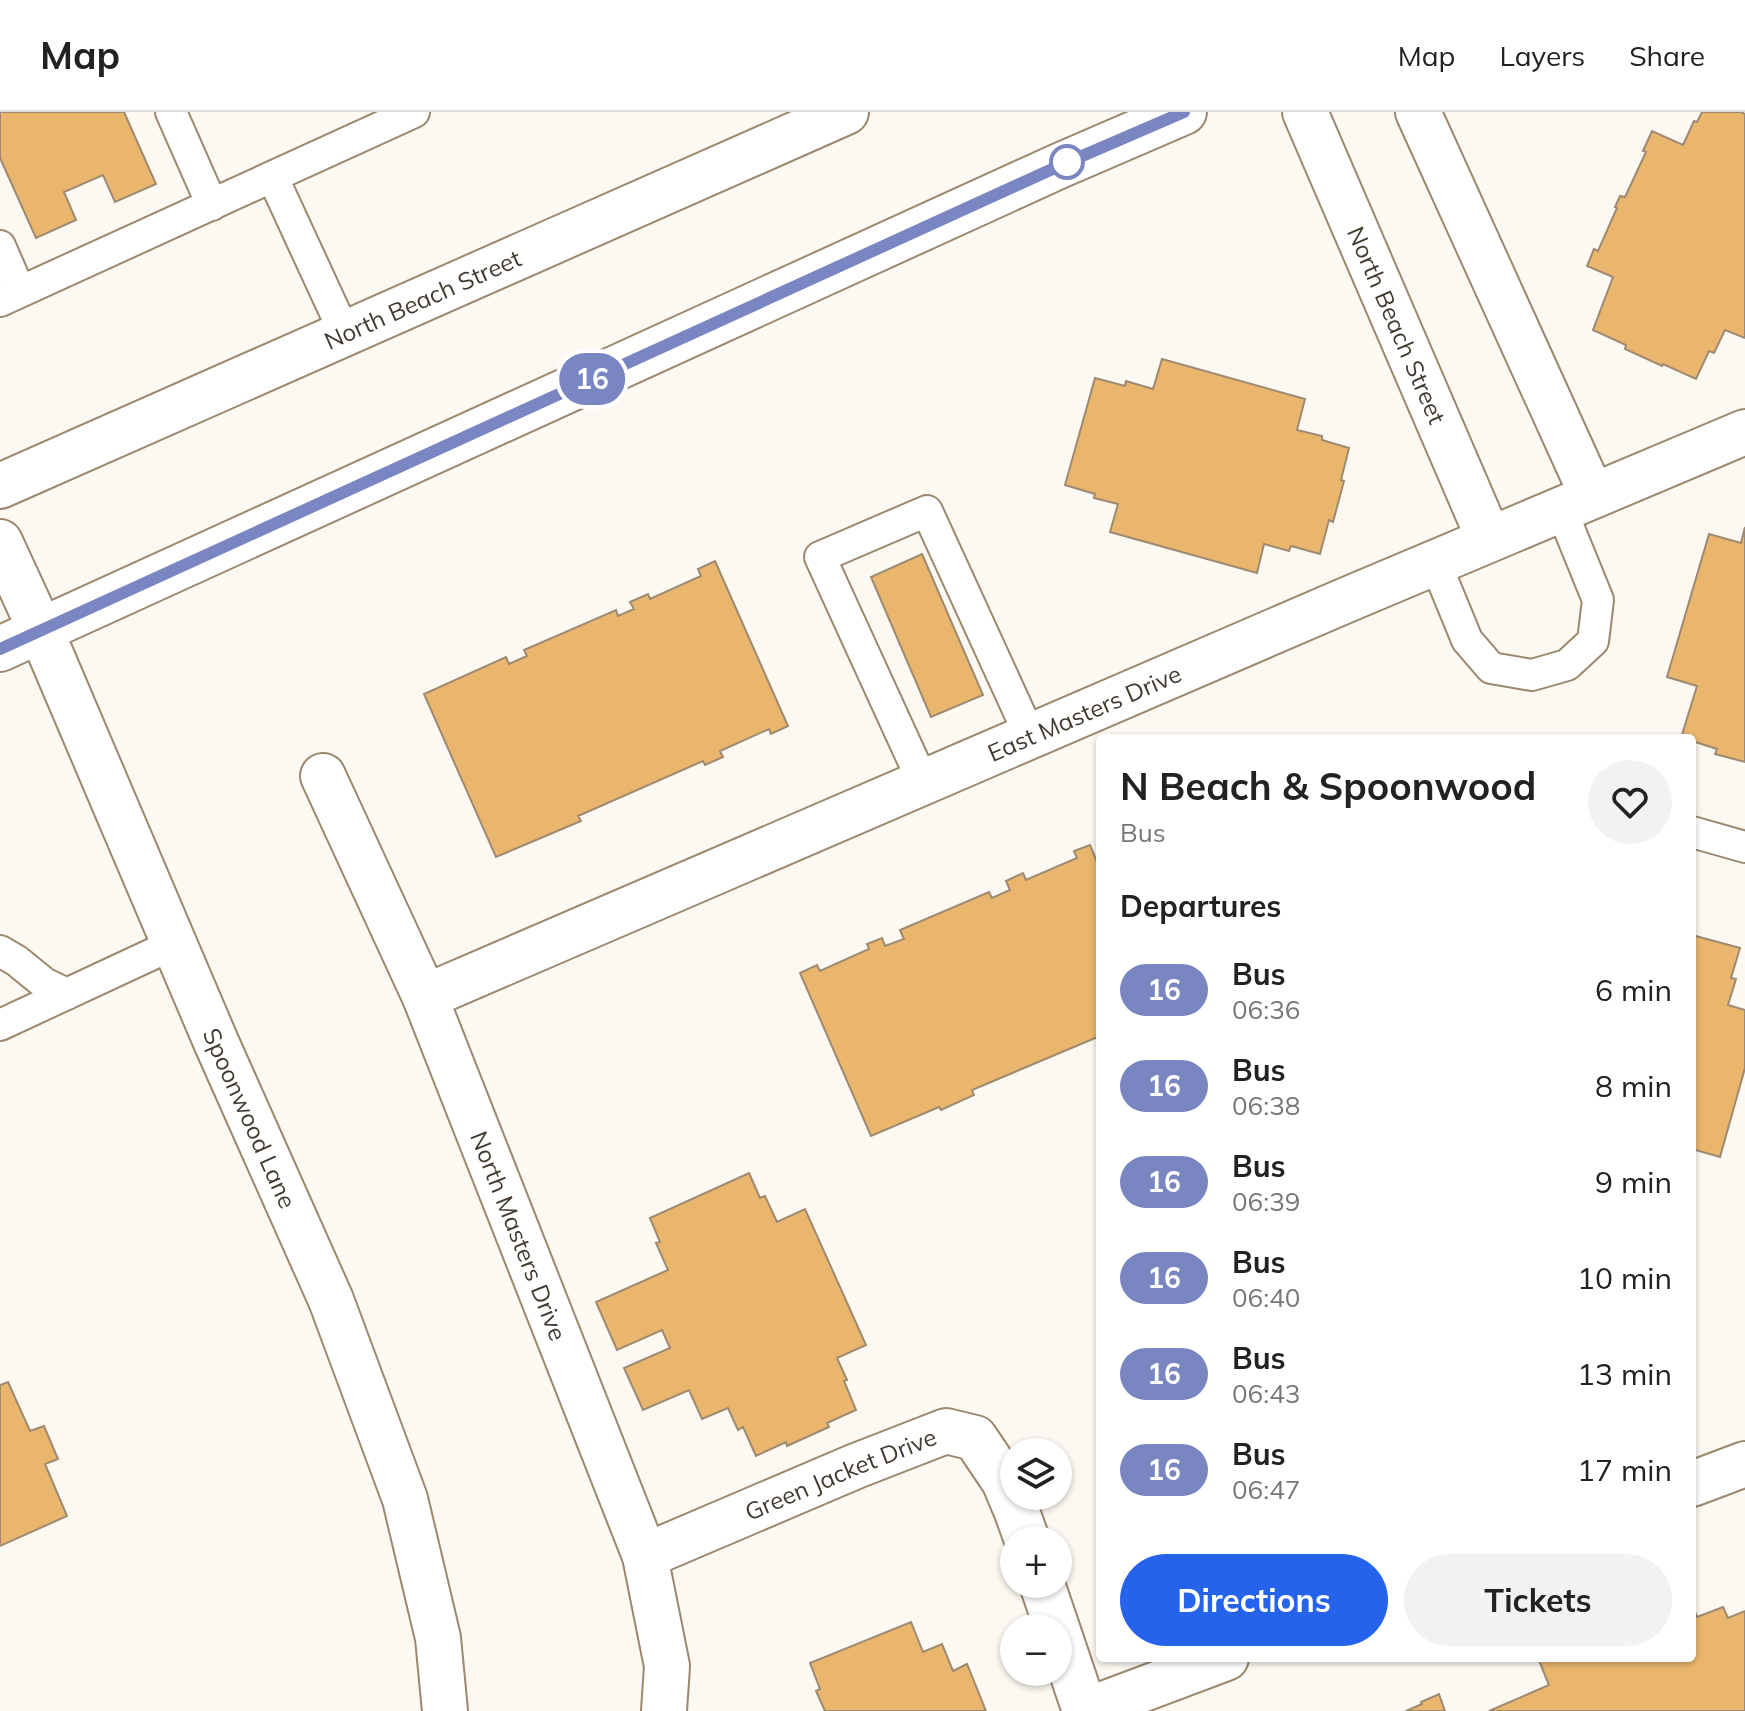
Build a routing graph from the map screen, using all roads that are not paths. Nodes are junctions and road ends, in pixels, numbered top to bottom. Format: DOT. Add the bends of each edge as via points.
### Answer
graph roads {
  1 [pos="171,112"];
  2 [pos="414,112"];
  3 [pos="846,112"];
  4 [pos="1184,112"];
  5 [pos="1305,112"];
  6 [pos="1418,112"];
  7 [pos="273,178"];
  8 [pos="212,205"];
  9 [pos="0,246"];
  10 [pos="10,296"];
  11 [pos="345,334"];
  12 [pos="1745,432"];
  13 [pos="0,486"];
  14 [pos="1576,502"];
  15 [pos="1489,539"];
  16 [pos="0,542"];
  17 [pos="1435,562"];
  18 [pos="41,631"];
  19 [pos="0,649"];
  20 [pos="1030,736"];
  21 [pos="323,776"];
  22 [pos="923,782"];
  23 [pos="1696,833"];
  24 [pos="1745,847"];
  25 [pos="174,944"];
  26 [pos="0,951"];
  27 [pos="67,994"];
  28 [pos="425,997"];
  29 [pos="0,1025"];
  30 [pos="1745,1464"];
  31 [pos="1696,1482"];
  32 [pos="1022,1526"];
  33 [pos="645,1556"];
  34 [pos="1215,1662"];
  35 [pos="1072,1673"];
  36 [pos="445,1711"];
  37 [pos="664,1711"];
  38 [pos="1085,1711"];
  1 -- 8 [label="lane"];
  2 -- 7 [label="lane"];
  3 -- 11 [label="street, North Beach Street"];
  4 -- 18 [label="street"];
  5 -- 15 [label="street, North Beach Street"];
  6 -- 14 [label="street"];
  7 -- 8 [label="lane"];
  7 -- 11 [label="lane"];
  8 -- 10 [label="lane"];
  9 -- 10 [label="lane"];
  11 -- 13 [label="street, North Beach Street"];
  12 -- 14 [label="street, East Masters Drive"];
  14 -- 15 [label="street, East Masters Drive"];
  14 -- 17 [label="lane" via="1598,600 1593,641 1567,665 1532,675 1491,668 1467,640"];
  15 -- 17 [label="street, East Masters Drive"];
  16 -- 18 [label="street, Spoonwood Lane"];
  17 -- 20 [label="street, East Masters Drive"];
  18 -- 19 [label="street"];
  18 -- 25 [label="street, Spoonwood Lane"];
  20 -- 22 [label="street, East Masters Drive"];
  20 -- 22 [label="lane" via="927,511 887,528 820,557"];
  21 -- 28 [label="street, North Masters Drive"];
  22 -- 28 [label="street, East Masters Drive"];
  23 -- 24 [label="lane"];
  25 -- 27 [label="lane"];
  25 -- 36 [label="street, Spoonwood Lane" via="331,1300 405,1499 438,1638"];
  26 -- 27 [label="lane"];
  27 -- 29 [label="lane"];
  28 -- 33 [label="street, North Masters Drive"];
  30 -- 31 [label="street"];
  32 -- 33 [label="street, Green Jacket Drive" via="1004,1481 975,1438 946,1431"];
  33 -- 37 [label="street, North Masters Drive" via="667,1666"];
  34 -- 38 [label="street"];
  35 -- 38 [label="street"];
}
